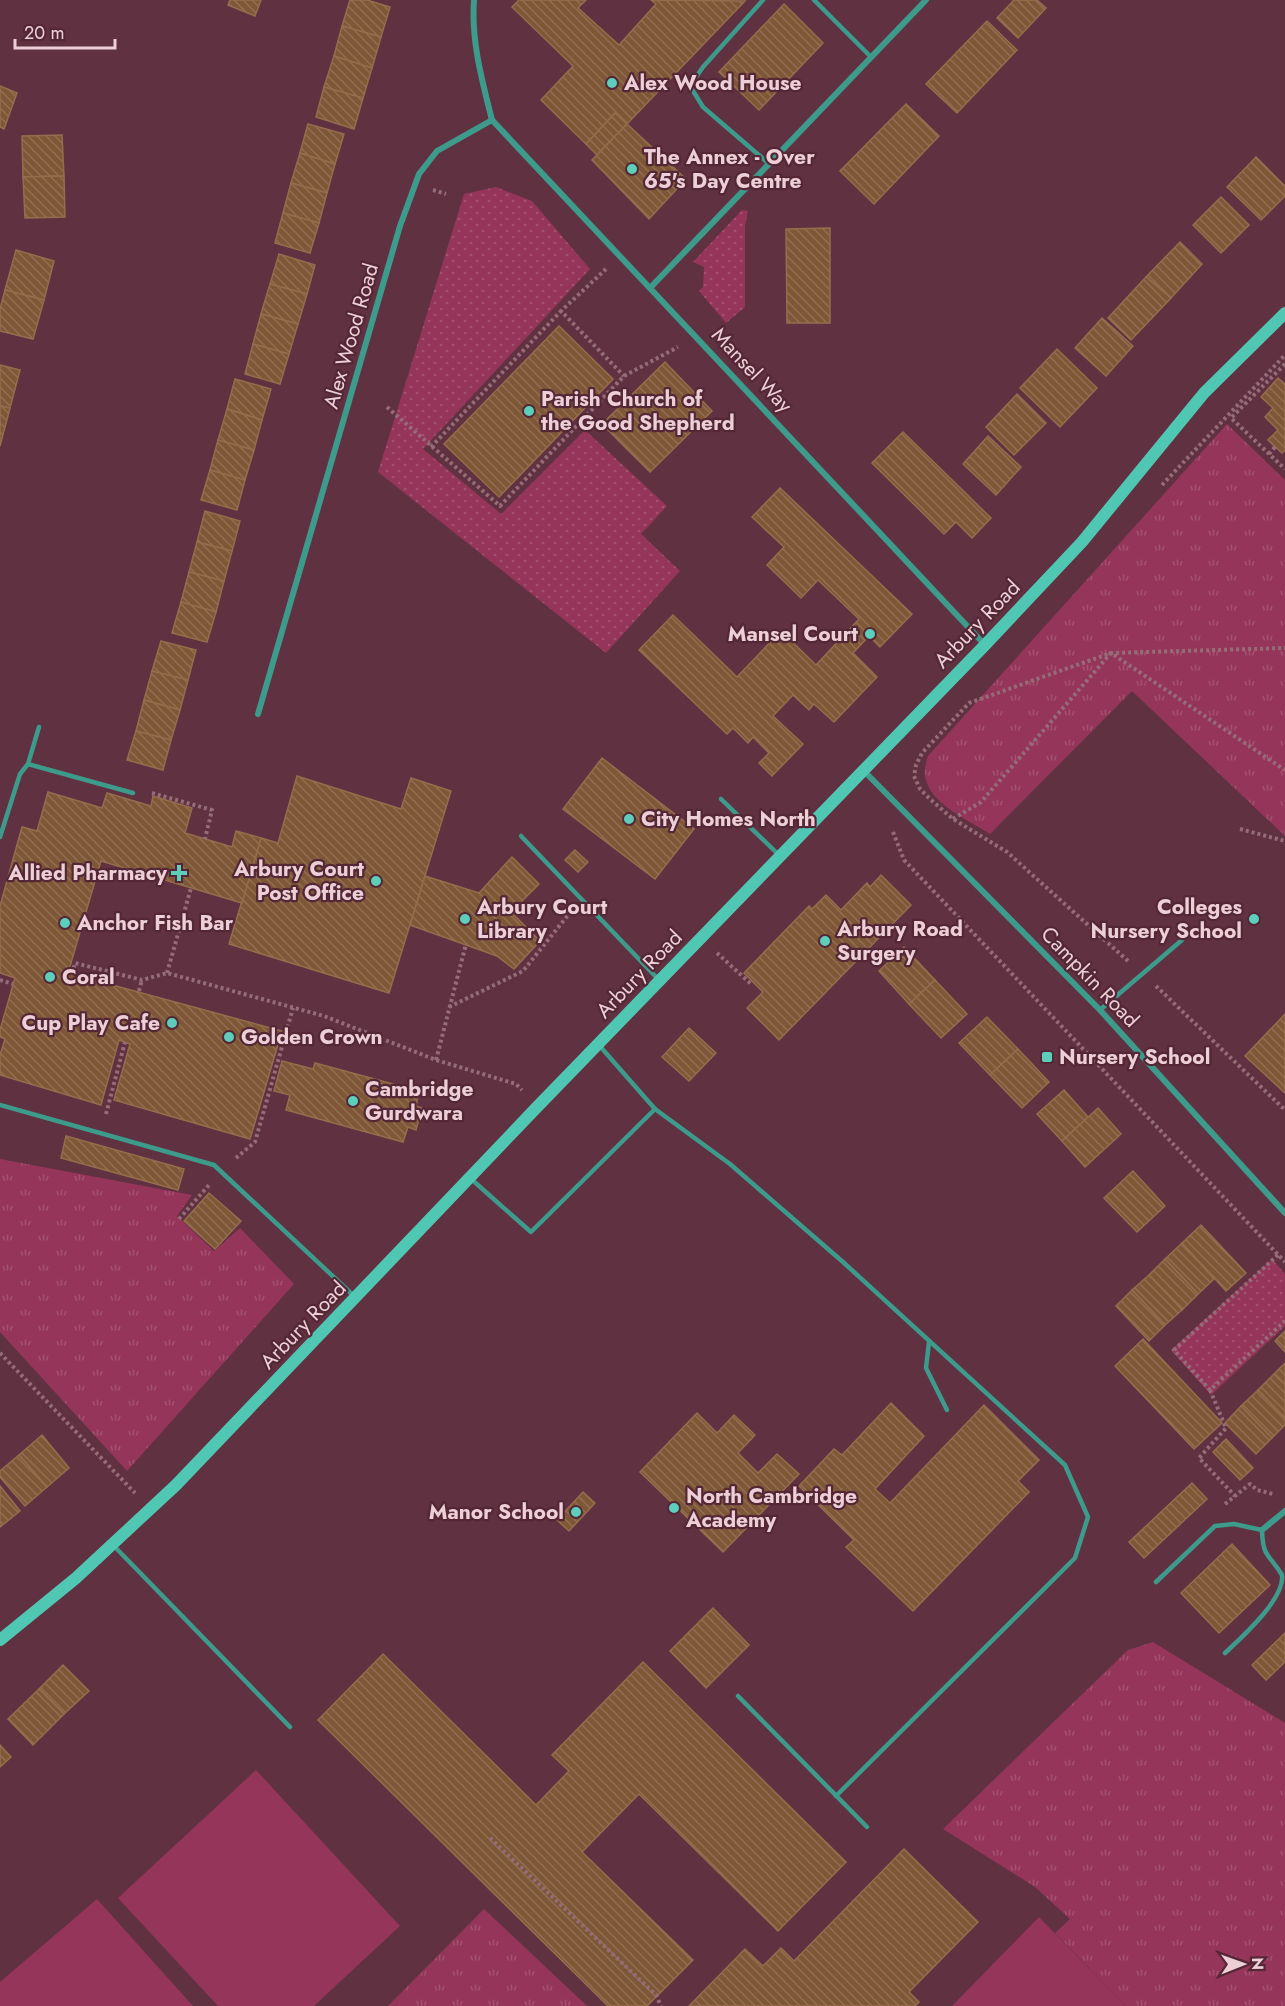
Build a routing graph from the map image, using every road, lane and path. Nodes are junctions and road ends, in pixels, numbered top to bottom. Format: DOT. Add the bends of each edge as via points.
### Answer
graph roads {
  1 [pos="474,0"];
  2 [pos="763,0"];
  3 [pos="814,0"];
  4 [pos="926,0"];
  5 [pos="870,56"];
  6 [pos="492,120"];
  7 [pos="768,163"];
  8 [pos="620,255"];
  9 [pos="651,287"];
  10 [pos="561,310"];
  11 [pos="1285,313"];
  12 [pos="697,336"];
  13 [pos="1285,364"];
  14 [pos="624,376"];
  15 [pos="387,407"];
  16 [pos="1275,447"];
  17 [pos="431,448"];
  18 [pos="1269,454"];
  19 [pos="1285,469"];
  20 [pos="985,645"];
  21 [pos="1285,648"];
  22 [pos="1111,653"];
  23 [pos="258,714"];
  24 [pos="39,728"];
  25 [pos="28,764"];
  26 [pos="1285,770"];
  27 [pos="864,771"];
  28 [pos="134,793"];
  29 [pos="721,799"];
  30 [pos="953,819"];
  31 [pos="890,825"];
  32 [pos="1240,829"];
  33 [pos="521,836"];
  34 [pos="0,837"];
  35 [pos="205,839"];
  36 [pos="1285,841"];
  37 [pos="780,856"];
  38 [pos="191,888"];
  39 [pos="581,899"];
  40 [pos="1182,940"];
  41 [pos="466,944"];
  42 [pos="723,958"];
  43 [pos="167,973"];
  44 [pos="72,974"];
  45 [pos="1143,974"];
  46 [pos="0,980"];
  47 [pos="142,980"];
  48 [pos="660,981"];
  49 [pos="13,984"];
  50 [pos="751,984"];
  51 [pos="139,991"];
  52 [pos="449,1007"];
  53 [pos="293,1008"];
  54 [pos="1100,1011"];
  55 [pos="125,1042"];
  56 [pos="598,1044"];
  57 [pos="436,1060"];
  58 [pos="0,1105"];
  59 [pos="538,1106"];
  60 [pos="655,1109"];
  61 [pos="1285,1110"];
  62 [pos="101,1134"];
  63 [pos="221,1171"];
  64 [pos="470,1178"];
  65 [pos="1285,1213"];
  66 [pos="179,1219"];
  67 [pos="1278,1255"];
  68 [pos="1285,1262"];
  69 [pos="356,1298"];
  70 [pos="1285,1321"];
  71 [pos="929,1342"];
  72 [pos="0,1353"];
  73 [pos="1210,1390"];
  74 [pos="947,1410"];
  75 [pos="1275,1494"];
  76 [pos="138,1495"];
  77 [pos="1234,1496"];
  78 [pos="1221,1508"];
  79 [pos="1285,1511"];
  80 [pos="1262,1530"];
  81 [pos="113,1544"];
  82 [pos="1156,1582"];
  83 [pos="0,1640"];
  84 [pos="1225,1653"];
  85 [pos="738,1696"];
  86 [pos="290,1727"];
  87 [pos="836,1796"];
  88 [pos="867,1827"];
  89 [pos="490,1838"];
  90 [pos="661,2006"];
  1 -- 6 [label="street" via="478,62"];
  2 -- 7 [label="lane" via="690,86 703,107"];
  3 -- 5 [label="lane"];
  4 -- 5 [label="street"];
  5 -- 7 [label="street"];
  6 -- 8 [label="street, Mansel Way"];
  6 -- 23 [label="street, Alex Wood Road" via="437,151 419,174 400,226"];
  7 -- 9 [label="street"];
  8 -- 9 [label="street, Mansel Way"];
  8 -- 10 [label="path"];
  9 -- 12 [label="street, Mansel Way"];
  10 -- 14 [label="path"];
  10 -- 17 [label="path"];
  11 -- 20 [label="street, Arbury Road" via="1204,393 1082,542"];
  12 -- 14 [label="path"];
  12 -- 20 [label="street, Mansel Way"];
  13 -- 18 [label="path" via="1231,418"];
  14 -- 17 [label="path" via="500,506"];
  15 -- 17 [label="path"];
  16 -- 18 [label="path"];
  18 -- 19 [label="path"];
  20 -- 27 [label="street, Arbury Road"];
  21 -- 22 [label="path"];
  22 -- 26 [label="path"];
  22 -- 30 [label="path" via="981,802"];
  22 -- 30 [label="path" via="969,703 922,753 914,776 920,789"];
  24 -- 25 [label="lane"];
  25 -- 28 [label="lane"];
  25 -- 34 [label="lane" via="17,781"];
  27 -- 37 [label="street, Arbury Road"];
  27 -- 54 [label="street, Campkin Road"];
  28 -- 35 [label="path" via="148,792 212,810"];
  29 -- 37 [label="lane"];
  30 -- 45 [label="path" via="1007,852"];
  31 -- 67 [label="path" via="904,860"];
  32 -- 36 [label="path"];
  33 -- 39 [label="lane"];
  37 -- 48 [label="street, Arbury Road"];
  38 -- 43 [label="path"];
  39 -- 48 [label="lane"];
  39 -- 52 [label="path" via="523,971"];
  40 -- 45 [label="lane"];
  41 -- 52 [label="path"];
  42 -- 50 [label="path"];
  43 -- 47 [label="path"];
  43 -- 53 [label="path"];
  44 -- 47 [label="path" via="75,963"];
  45 -- 54 [label="lane"];
  45 -- 61 [label="path"];
  46 -- 49 [label="path"];
  47 -- 51 [label="path"];
  48 -- 56 [label="street, Arbury Road"];
  52 -- 57 [label="path"];
  53 -- 57 [label="path" via="324,1016"];
  53 -- 63 [label="path" via="255,1142"];
  54 -- 65 [label="street, Campkin Road"];
  55 -- 62 [label="path"];
  56 -- 59 [label="street, Arbury Road"];
  56 -- 60 [label="lane"];
  57 -- 59 [label="path" via="516,1084"];
  58 -- 62 [label="lane"];
  59 -- 64 [label="street, Arbury Road"];
  60 -- 64 [label="lane" via="531,1232"];
  60 -- 71 [label="lane" via="730,1164"];
  62 -- 63 [label="lane" via="214,1165"];
  63 -- 66 [label="path"];
  63 -- 69 [label="lane"];
  64 -- 69 [label="street, Arbury Road"];
  67 -- 68 [label="path"];
  67 -- 73 [label="path" via="1174,1350"];
  69 -- 81 [label="street, Arbury Road" via="176,1485"];
  70 -- 73 [label="path"];
  71 -- 74 [label="lane" via="926,1368"];
  71 -- 87 [label="lane" via="1065,1465 1088,1517 1075,1558"];
  72 -- 76 [label="path"];
  73 -- 77 [label="path" via="1226,1428 1198,1458"];
  75 -- 77 [label="path" via="1250,1484"];
  77 -- 78 [label="path"];
  79 -- 80 [label="street"];
  80 -- 82 [label="lane" via="1234,1524 1215,1526"];
  80 -- 84 [label="lane" via="1262,1549 1283,1577 1284,1592 1273,1609"];
  81 -- 83 [label="street, Arbury Road"];
  81 -- 86 [label="lane"];
  85 -- 87 [label="lane"];
  87 -- 88 [label="lane"];
  89 -- 90 [label="path" via="656,1995"];
}
